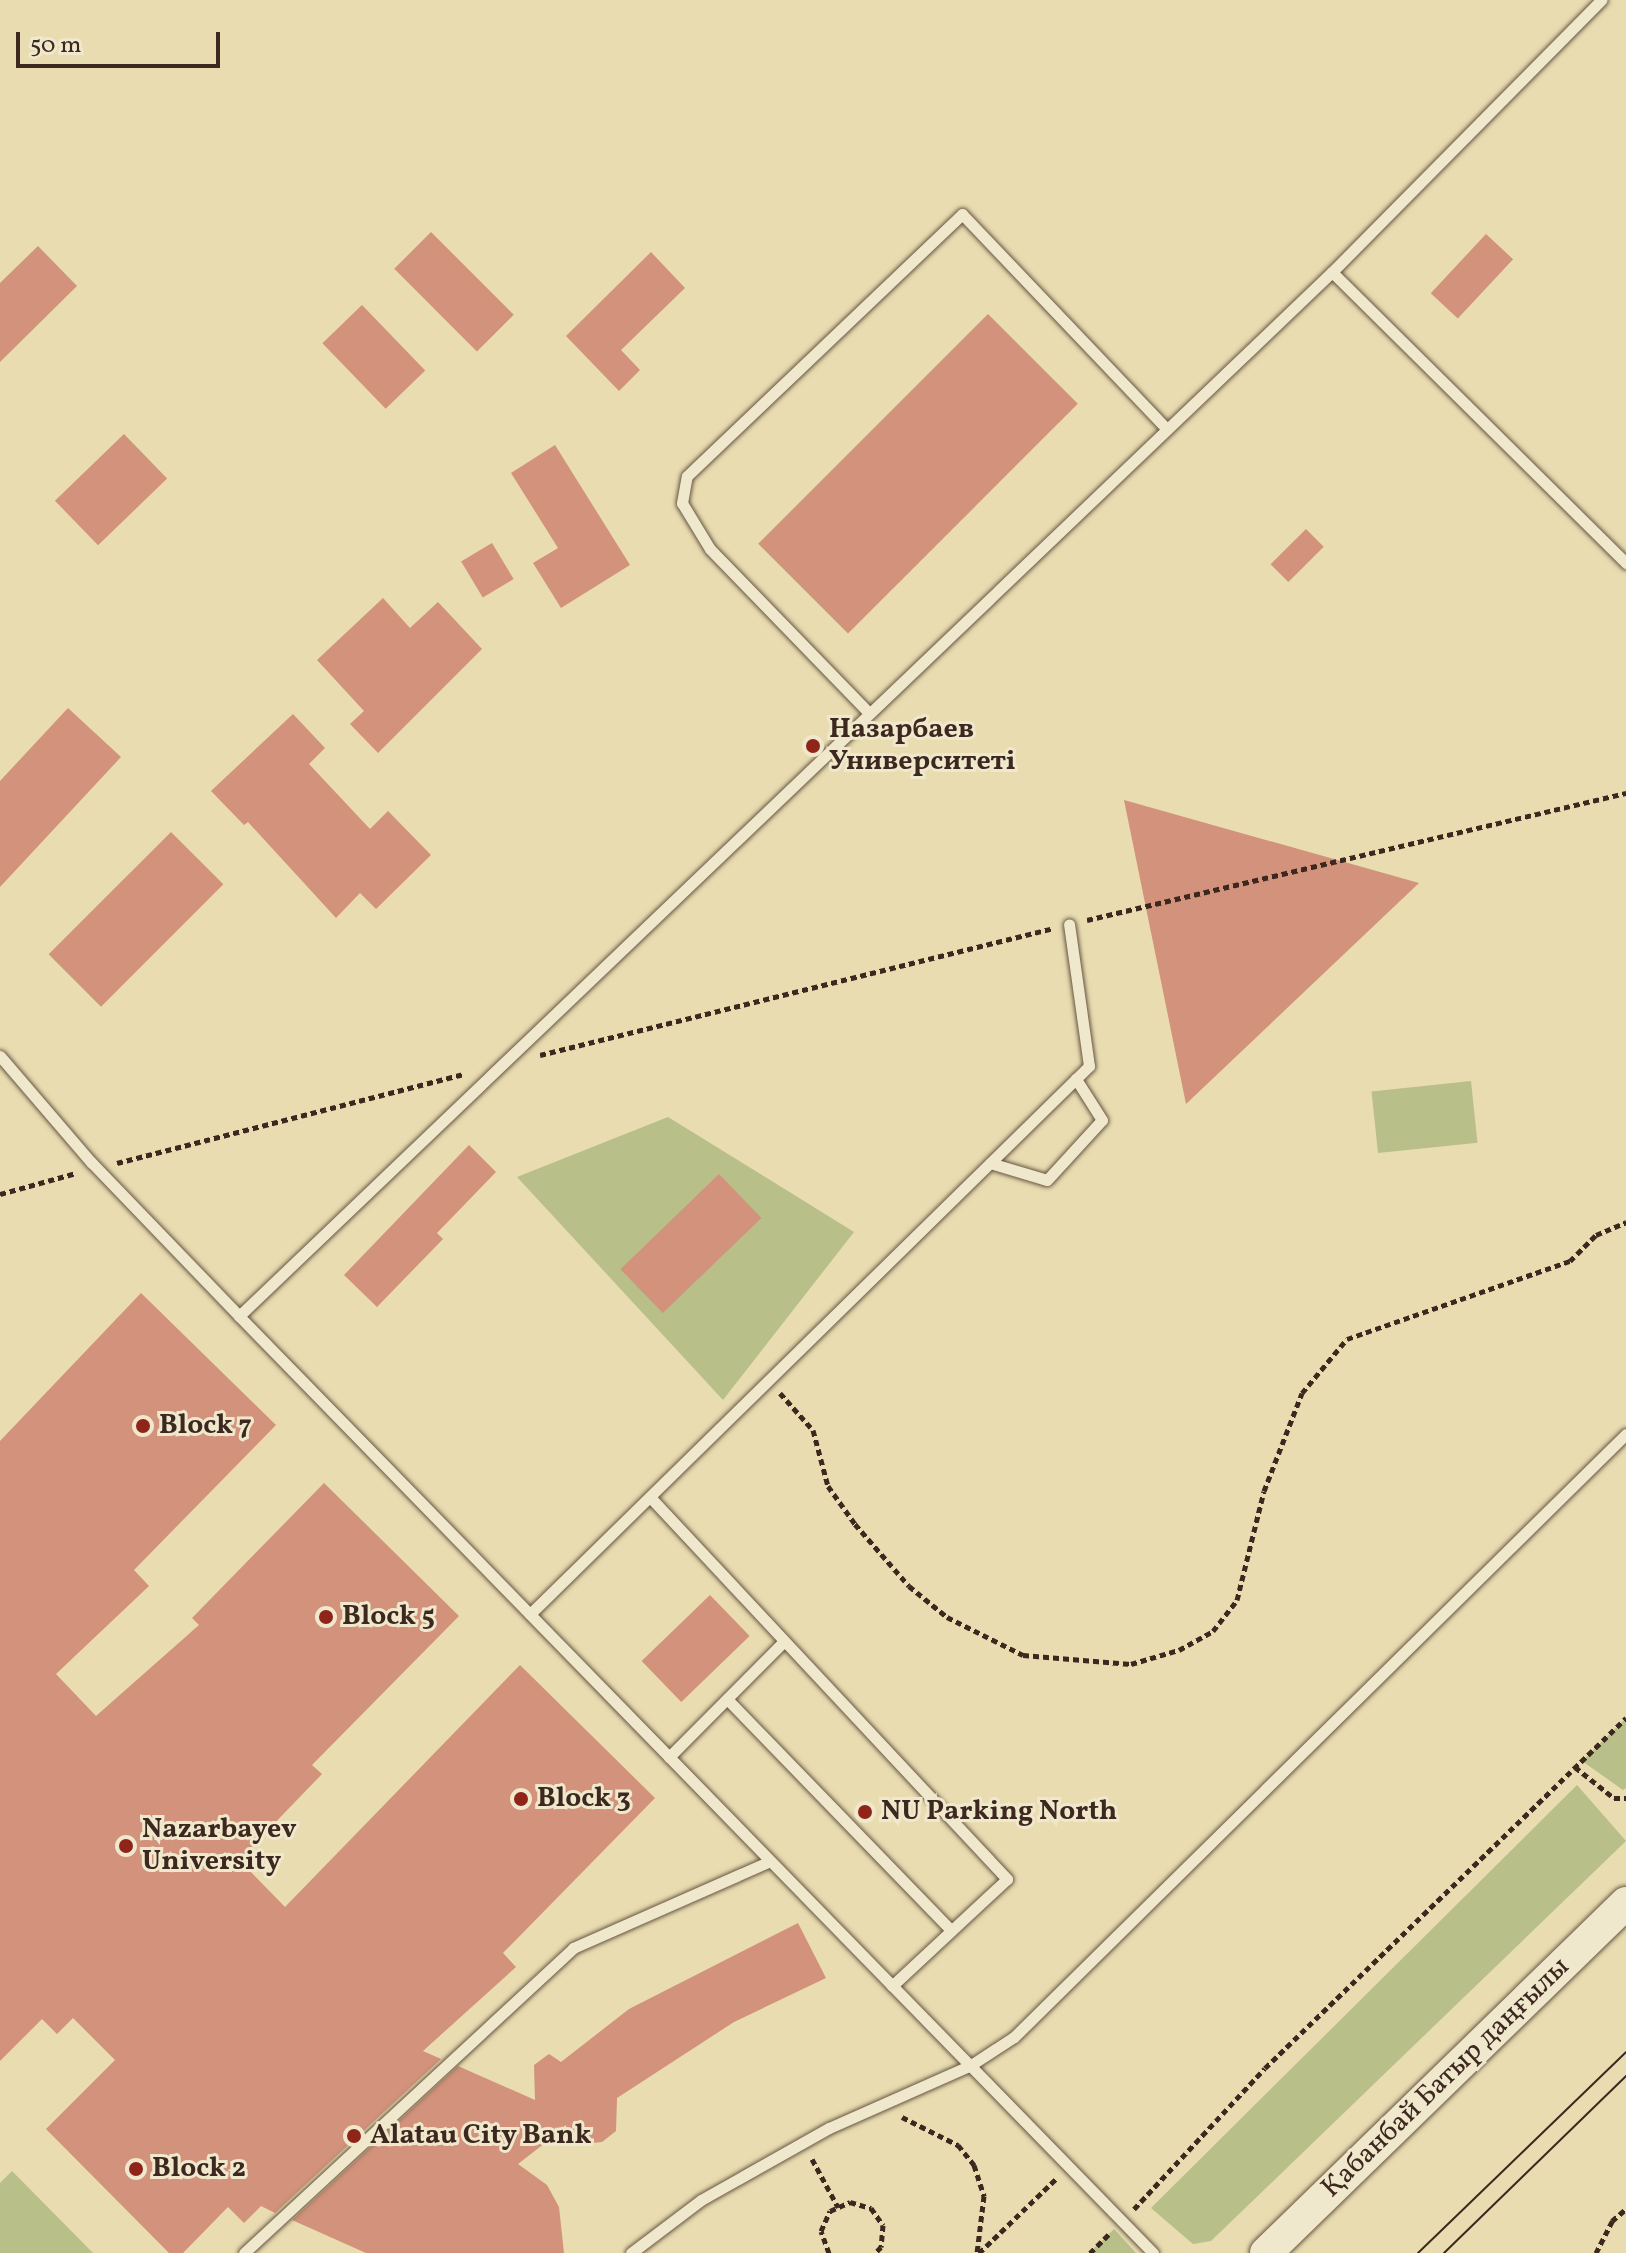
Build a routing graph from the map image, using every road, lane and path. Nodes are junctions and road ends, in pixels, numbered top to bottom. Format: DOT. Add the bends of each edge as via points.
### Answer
graph roads {
  1 [pos="1601,0"];
  2 [pos="1332,272"];
  3 [pos="1167,429"];
  4 [pos="1626,563"];
  5 [pos="869,713"];
  6 [pos="1626,793"];
  7 [pos="1069,924"];
  8 [pos="0,1056"];
  9 [pos="498,1066"];
  10 [pos="1076,1079"];
  11 [pos="990,1163"];
  12 [pos="97,1168"];
  13 [pos="0,1194"];
  14 [pos="1626,1222"];
  15 [pos="239,1316"];
  16 [pos="769,1380"];
  17 [pos="1626,1434"];
  18 [pos="650,1497"];
  19 [pos="530,1614"];
  20 [pos="784,1641"];
  21 [pos="727,1699"];
  22 [pos="1626,1718"];
  23 [pos="669,1757"];
  24 [pos="1575,1767"];
  25 [pos="1626,1798"];
  26 [pos="770,1861"];
  27 [pos="1626,1903"];
  28 [pos="951,1930"];
  29 [pos="892,1986"];
  30 [pos="971,2065"];
  31 [pos="878,2106"];
  32 [pos="803,2142"];
  33 [pos="1069,2167"];
  34 [pos="838,2207"];
  35 [pos="1626,2209"];
  36 [pos="1122,2222"];
  37 [pos="244,2253"];
  38 [pos="631,2253"];
  39 [pos="829,2253"];
  40 [pos="875,2253"];
  41 [pos="978,2253"];
  42 [pos="1090,2253"];
  43 [pos="1153,2253"];
  44 [pos="1266,2253"];
  45 [pos="1596,2253"];
  1 -- 2 [label="lane"];
  2 -- 3 [label="lane"];
  2 -- 4 [label="lane"];
  3 -- 5 [label="lane"];
  3 -- 5 [label="lane" via="962,214 927,247 687,476 682,503 710,549"];
  5 -- 9 [label="lane"];
  6 -- 7 [label="path"];
  7 -- 9 [label="path"];
  7 -- 10 [label="lane" via="1089,1066"];
  8 -- 12 [label="lane"];
  9 -- 12 [label="path"];
  9 -- 15 [label="lane"];
  10 -- 11 [label="lane"];
  10 -- 11 [label="lane" via="1102,1120 1047,1180"];
  11 -- 16 [label="lane"];
  12 -- 13 [label="path"];
  12 -- 15 [label="lane"];
  14 -- 16 [label="path" via="1596,1235 1570,1261 1347,1339 1302,1393 1264,1491 1237,1600 1213,1631 1179,1650 1131,1664 1023,1655 938,1609 909,1586 855,1524 828,1486 813,1430"];
  15 -- 19 [label="lane"];
  16 -- 18 [label="lane"];
  17 -- 30 [label="lane" via="1014,2037"];
  18 -- 19 [label="lane"];
  18 -- 20 [label="lane"];
  19 -- 23 [label="lane"];
  20 -- 21 [label="lane"];
  20 -- 28 [label="lane" via="1007,1879"];
  21 -- 23 [label="lane"];
  21 -- 28 [label="lane"];
  22 -- 24 [label="path"];
  23 -- 26 [label="lane"];
  24 -- 25 [label="path" via="1614,1798"];
  24 -- 36 [label="path" via="1265,2068"];
  26 -- 29 [label="lane"];
  26 -- 37 [label="lane" via="573,1948"];
  27 -- 44 [label="main road, Қабанбай Батыр даңғылы"];
  28 -- 29 [label="lane"];
  29 -- 30 [label="lane"];
  30 -- 31 [label="lane"];
  30 -- 33 [label="lane"];
  31 -- 32 [label="lane"];
  31 -- 41 [label="path" via="958,2145 974,2165 984,2196"];
  32 -- 34 [label="path"];
  32 -- 38 [label="lane" via="701,2200"];
  33 -- 36 [label="lane"];
  33 -- 41 [label="path"];
  34 -- 39 [label="path" via="830,2211 821,2231"];
  34 -- 40 [label="path" via="850,2202 871,2208 883,2225 881,2247"];
  35 -- 45 [label="path" via="1612,2221"];
  36 -- 42 [label="path"];
  36 -- 43 [label="lane"];
}
